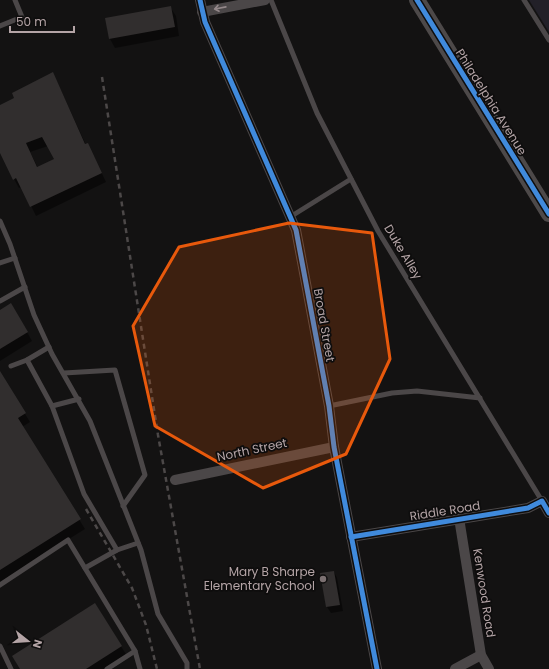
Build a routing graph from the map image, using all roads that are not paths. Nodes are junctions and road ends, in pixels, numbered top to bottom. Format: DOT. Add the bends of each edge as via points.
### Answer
graph roads {
  1 [pos="15,0"];
  2 [pos="200,0"];
  3 [pos="265,0"];
  4 [pos="271,0"];
  5 [pos="417,0"];
  6 [pos="524,0"];
  7 [pos="202,12"];
  8 [pos="0,26"];
  9 [pos="549,40"];
  10 [pos="351,179"];
  11 [pos="549,214"];
  12 [pos="290,217"];
  13 [pos="0,221"];
  14 [pos="15,258"];
  15 [pos="0,264"];
  16 [pos="25,287"];
  17 [pos="0,302"];
  18 [pos="49,347"];
  19 [pos="27,360"];
  20 [pos="11,366"];
  21 [pos="64,373"];
  22 [pos="78,398"];
  23 [pos="480,398"];
  24 [pos="52,406"];
  25 [pos="328,406"];
  26 [pos="334,447"];
  27 [pos="175,480"];
  28 [pos="542,502"];
  29 [pos="123,506"];
  30 [pos="549,513"];
  31 [pos="459,518"];
  32 [pos="351,537"];
  33 [pos="138,543"];
  34 [pos="117,550"];
  35 [pos="85,568"];
  36 [pos="0,585"];
  37 [pos="0,646"];
  38 [pos="135,651"];
  39 [pos="480,655"];
  40 [pos="11,669"];
  41 [pos="107,669"];
  42 [pos="140,669"];
  43 [pos="186,669"];
  44 [pos="377,669"];
  45 [pos="455,669"];
  46 [pos="489,669"];
  1 -- 8 [label="lane" via="22,17"];
  2 -- 7 [label="street, Broad Street"];
  3 -- 7 [label="street, one-way"];
  4 -- 10 [label="lane, Duke Alley" via="317,113"];
  5 -- 11 [label="main road, Philadelphia Avenue"];
  6 -- 9 [label="lane"];
  7 -- 12 [label="street, Broad Street"];
  10 -- 12 [label="lane"];
  10 -- 23 [label="lane, Duke Alley" via="378,231"];
  12 -- 25 [label="street, Broad Street" via="296,230"];
  13 -- 14 [label="lane"];
  14 -- 15 [label="lane"];
  14 -- 16 [label="lane"];
  16 -- 17 [label="lane"];
  16 -- 18 [label="lane"];
  18 -- 19 [label="lane"];
  18 -- 21 [label="lane"];
  19 -- 20 [label="lane"];
  19 -- 24 [label="lane"];
  21 -- 22 [label="lane"];
  21 -- 29 [label="lane" via="115,370 145,475"];
  22 -- 24 [label="lane"];
  22 -- 29 [label="lane" via="90,421"];
  23 -- 25 [label="lane" via="417,391"];
  23 -- 28 [label="lane, Duke Alley"];
  24 -- 34 [label="lane" via="84,494"];
  25 -- 26 [label="street, Broad Street"];
  26 -- 27 [label="street, North Street"];
  26 -- 32 [label="street, Broad Street"];
  28 -- 30 [label="street"];
  28 -- 31 [label="street, Riddle Road" via="528,508"];
  29 -- 33 [label="lane"];
  31 -- 32 [label="street, Riddle Road"];
  31 -- 39 [label="street, Kenwood Road"];
  32 -- 44 [label="street, Broad Street"];
  33 -- 34 [label="lane"];
  33 -- 43 [label="lane" via="158,614 187,663"];
  34 -- 35 [label="lane"];
  35 -- 36 [label="lane" via="68,540"];
  35 -- 38 [label="lane"];
  37 -- 40 [label="lane"];
  38 -- 41 [label="lane"];
  38 -- 42 [label="lane"];
  39 -- 45 [label="street"];
  39 -- 46 [label="street, Kenwood Road"];
}
